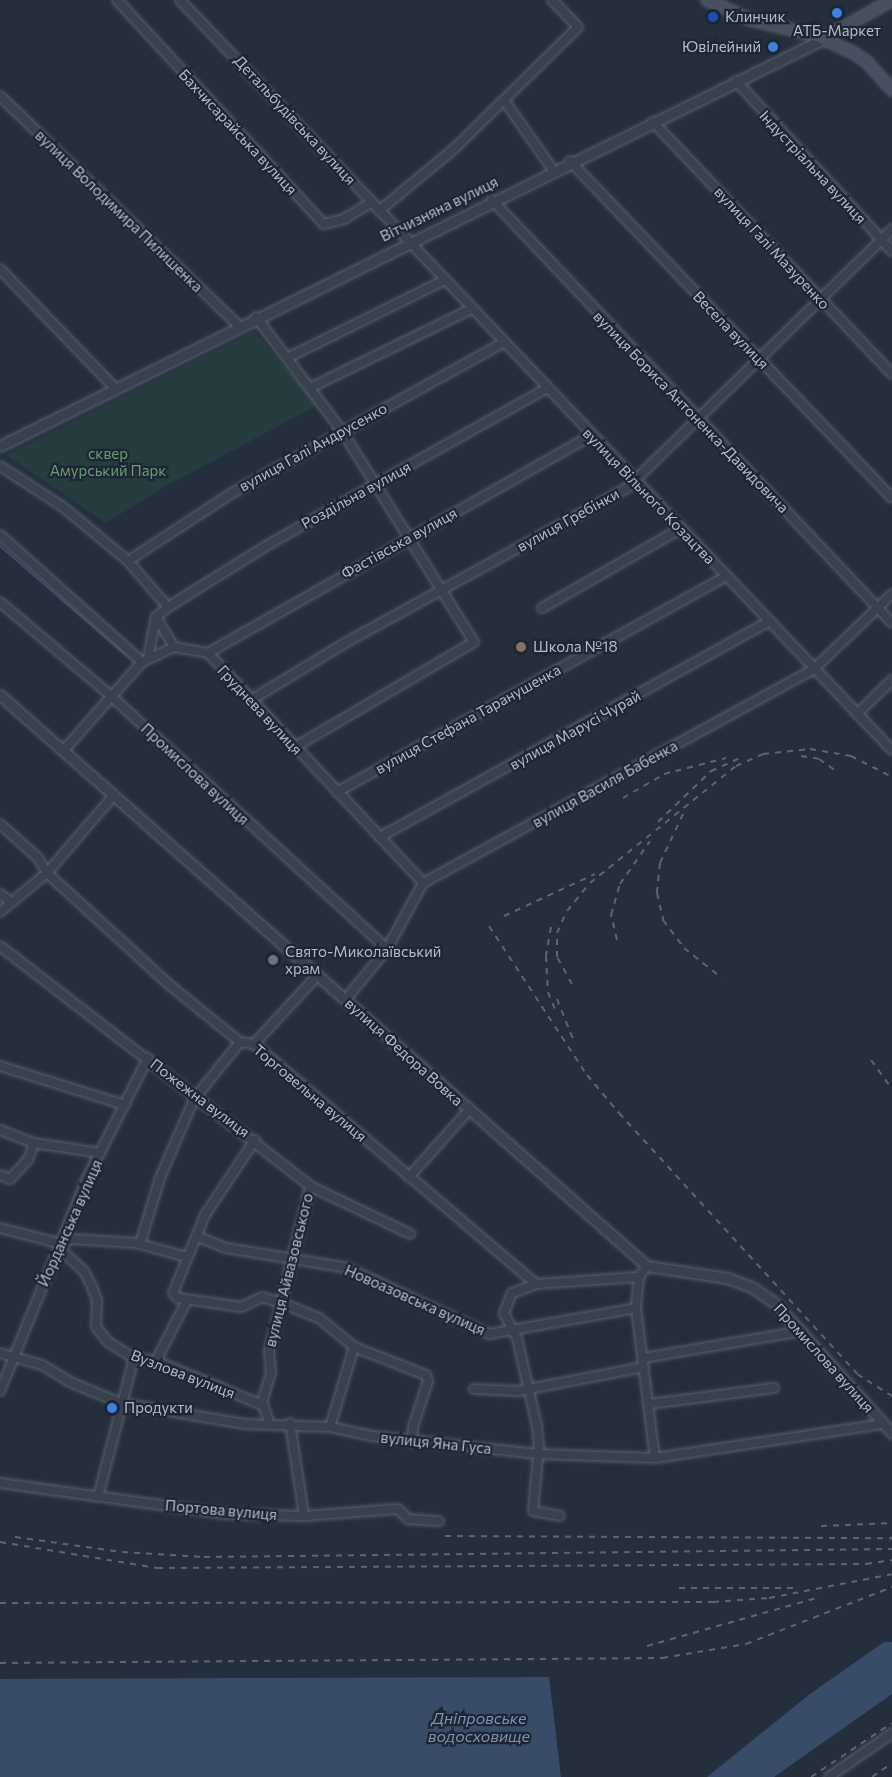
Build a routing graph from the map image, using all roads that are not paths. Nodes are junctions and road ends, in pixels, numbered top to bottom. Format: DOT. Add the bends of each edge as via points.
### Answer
graph roads {
  1 [pos="117,0"];
  2 [pos="180,0"];
  3 [pos="552,0"];
  4 [pos="707,0"];
  5 [pos="892,0"];
  6 [pos="823,39"];
  7 [pos="736,81"];
  8 [pos="892,90"];
  9 [pos="0,96"];
  10 [pos="504,100"];
  11 [pos="653,122"];
  12 [pos="570,162"];
  13 [pos="553,170"];
  14 [pos="492,200"];
  15 [pos="372,202"];
  16 [pos="379,210"];
  17 [pos="892,229"];
  18 [pos="881,239"];
  19 [pos="407,242"];
  20 [pos="892,251"];
  21 [pos="0,269"];
  22 [pos="445,280"];
  23 [pos="820,298"];
  24 [pos="471,309"];
  25 [pos="256,317"];
  26 [pos="238,326"];
  27 [pos="504,342"];
  28 [pos="289,357"];
  29 [pos="759,358"];
  30 [pos="892,374"];
  31 [pos="312,387"];
  32 [pos="547,388"];
  33 [pos="116,389"];
  34 [pos="696,417"];
  35 [pos="342,431"];
  36 [pos="591,435"];
  37 [pos="0,446"];
  38 [pos="0,466"];
  39 [pos="634,480"];
  40 [pos="374,484"];
  41 [pos="892,498"];
  42 [pos="680,529"];
  43 [pos="0,535"];
  44 [pos="409,538"];
  45 [pos="128,561"];
  46 [pos="726,576"];
  47 [pos="442,589"];
  48 [pos="892,594"];
  49 [pos="0,602"];
  50 [pos="168,607"];
  51 [pos="542,608"];
  52 [pos="878,608"];
  53 [pos="156,617"];
  54 [pos="769,621"];
  55 [pos="892,623"];
  56 [pos="174,647"];
  57 [pos="208,653"];
  58 [pos="145,660"];
  59 [pos="815,668"];
  60 [pos="892,680"];
  61 [pos="0,695"];
  62 [pos="110,695"];
  63 [pos="251,700"];
  64 [pos="857,714"];
  65 [pos="295,747"];
  66 [pos="892,750"];
  67 [pos="63,752"];
  68 [pos="337,792"];
  69 [pos="114,795"];
  70 [pos="0,824"];
  71 [pos="380,837"];
  72 [pos="47,873"];
  73 [pos="423,883"];
  74 [pos="0,894"];
  75 [pos="11,902"];
  76 [pos="0,912"];
  77 [pos="0,946"];
  78 [pos="387,950"];
  79 [pos="318,975"];
  80 [pos="346,999"];
  81 [pos="240,1042"];
  82 [pos="254,1044"];
  83 [pos="148,1058"];
  84 [pos="0,1066"];
  85 [pos="196,1094"];
  86 [pos="125,1106"];
  87 [pos="468,1111"];
  88 [pos="0,1130"];
  89 [pos="255,1140"];
  90 [pos="34,1143"];
  91 [pos="100,1153"];
  92 [pos="0,1175"];
  93 [pos="409,1177"];
  94 [pos="310,1186"];
  95 [pos="0,1228"];
  96 [pos="410,1234"];
  97 [pos="195,1236"];
  98 [pos="140,1244"];
  99 [pos="61,1246"];
  100 [pos="187,1257"];
  101 [pos="294,1259"];
  102 [pos="647,1266"];
  103 [pos="639,1277"];
  104 [pos="536,1284"];
  105 [pos="187,1299"];
  106 [pos="284,1304"];
  107 [pos="636,1308"];
  108 [pos="511,1331"];
  109 [pos="802,1331"];
  110 [pos="354,1347"];
  111 [pos="0,1353"];
  112 [pos="14,1356"];
  113 [pos="134,1358"];
  114 [pos="156,1361"];
  115 [pos="644,1362"];
  116 [pos="530,1386"];
  117 [pos="774,1388"];
  118 [pos="474,1389"];
  119 [pos="0,1391"];
  120 [pos="120,1403"];
  121 [pos="649,1404"];
  122 [pos="262,1405"];
  123 [pos="270,1422"];
  124 [pos="290,1423"];
  125 [pos="884,1424"];
  126 [pos="330,1426"];
  127 [pos="892,1433"];
  128 [pos="412,1442"];
  129 [pos="537,1454"];
  130 [pos="655,1458"];
  131 [pos="0,1483"];
  132 [pos="98,1497"];
  133 [pos="304,1516"];
  134 [pos="560,1516"];
  135 [pos="439,1521"];
  136 [pos="892,1733"];
  137 [pos="830,1777"];
  1 -- 15 [label="street, Бахчисарайська вулиця" via="324,224 344,219"];
  2 -- 15 [label="street, Детальбудівська вулиця"];
  3 -- 10 [label="street" via="578,27"];
  4 -- 6 [label="main road" via="751,20"];
  5 -- 6 [label="main road, Вітчизняна вулиця"];
  6 -- 7 [label="street, Вітчизняна вулиця"];
  6 -- 8 [label="main road" via="866,61"];
  7 -- 11 [label="street, Вітчизняна вулиця"];
  7 -- 18 [label="street, Індустріальна вулиця"];
  9 -- 26 [label="street, вулиця Володимира Пилишенка"];
  10 -- 13 [label="street"];
  10 -- 16 [label="street" via="456,147"];
  11 -- 12 [label="street, Вітчизняна вулиця"];
  11 -- 23 [label="street, вулиця Галі Мазуренко"];
  12 -- 13 [label="street, Вітчизняна вулиця"];
  12 -- 29 [label="street, Весела вулиця"];
  13 -- 14 [label="street, Вітчизняна вулиця"];
  14 -- 19 [label="street, Вітчизняна вулиця"];
  14 -- 34 [label="street, вулиця Бориса Антоненка-Давидовича"];
  15 -- 16 [label="street, Детальбудівська вулиця"];
  16 -- 19 [label="street, Детальбудівська вулиця"];
  17 -- 18 [label="street, вулиця Гребінки"];
  18 -- 20 [label="street, Індустріальна вулиця"];
  18 -- 23 [label="street, вулиця Гребінки"];
  19 -- 22 [label="street, вулиця Вільного Козацтва"];
  19 -- 25 [label="street, Вітчизняна вулиця"];
  21 -- 33 [label="street"];
  22 -- 24 [label="street, вулиця Вільного Козацтва"];
  22 -- 28 [label="street"];
  23 -- 29 [label="street, вулиця Гребінки"];
  23 -- 30 [label="street, вулиця Галі Мазуренко"];
  24 -- 27 [label="street, вулиця Вільного Козацтва"];
  24 -- 31 [label="street"];
  25 -- 26 [label="street, Вітчизняна вулиця"];
  25 -- 28 [label="street"];
  26 -- 33 [label="street, Вітчизняна вулиця"];
  27 -- 32 [label="street, вулиця Вільного Козацтва"];
  27 -- 35 [label="street, вулиця Галі Андрусенко"];
  28 -- 31 [label="street"];
  29 -- 34 [label="street, вулиця Гребінки"];
  29 -- 41 [label="street, Весела вулиця"];
  31 -- 35 [label="street"];
  32 -- 36 [label="street, вулиця Вільного Козацтва"];
  32 -- 40 [label="street, Роздільна вулиця"];
  33 -- 37 [label="street, Вітчизняна вулиця"];
  34 -- 39 [label="street, вулиця Гребінки"];
  34 -- 52 [label="street, вулиця Бориса Антоненка-Давидовича"];
  35 -- 40 [label="street"];
  35 -- 45 [label="street, вулиця Галі Андрусенко" via="232,493"];
  36 -- 39 [label="street, вулиця Вільного Козацтва"];
  36 -- 44 [label="street, Фастівська вулиця"];
  38 -- 45 [label="street" via="63,507"];
  39 -- 42 [label="street, вулиця Вільного Козацтва"];
  39 -- 47 [label="street, вулиця Гребінки" via="627,488"];
  40 -- 44 [label="street"];
  40 -- 50 [label="street, Роздільна вулиця"];
  42 -- 46 [label="street, вулиця Вільного Козацтва"];
  42 -- 51 [label="street"];
  43 -- 58 [label="street"];
  44 -- 47 [label="street"];
  44 -- 57 [label="street, Фастівська вулиця"];
  45 -- 50 [label="street"];
  46 -- 54 [label="street, вулиця Вільного Козацтва"];
  46 -- 68 [label="street, вулиця Стефана Таранушенка"];
  47 -- 63 [label="street, вулиця Гребінки"];
  47 -- 65 [label="street" via="474,642"];
  48 -- 52 [label="street, вулиця Василя Бабенка"];
  49 -- 62 [label="street, Промислова вулиця"];
  50 -- 53 [label="street"];
  52 -- 55 [label="street, вулиця Бориса Антоненка-Давидовича"];
  52 -- 59 [label="street, вулиця Василя Бабенка"];
  53 -- 56 [label="street"];
  53 -- 58 [label="street"];
  54 -- 59 [label="street, вулиця Вільного Козацтва"];
  54 -- 71 [label="street, вулиця Марусі Чурай"];
  56 -- 57 [label="street, Груднева вулиця"];
  56 -- 58 [label="street"];
  57 -- 63 [label="street, Груднева вулиця"];
  58 -- 62 [label="street"];
  59 -- 64 [label="street, вулиця Вільного Козацтва"];
  59 -- 73 [label="street, вулиця Василя Бабенка"];
  60 -- 64 [label="street"];
  61 -- 67 [label="street, вулиця Федора Вовка"];
  62 -- 67 [label="street"];
  62 -- 78 [label="street, Промислова вулиця"];
  63 -- 65 [label="street, Груднева вулиця"];
  64 -- 66 [label="street, вулиця Вільного Козацтва"];
  65 -- 68 [label="street, Груднева вулиця"];
  67 -- 69 [label="street, вулиця Федора Вовка"];
  68 -- 71 [label="street, Груднева вулиця"];
  69 -- 72 [label="street"];
  69 -- 79 [label="street, вулиця Федора Вовка"];
  70 -- 72 [label="street, Торговельна вулиця" via="38,858"];
  71 -- 73 [label="street, Груднева вулиця"];
  72 -- 75 [label="street"];
  72 -- 81 [label="street, Торговельна вулиця" via="172,987"];
  73 -- 78 [label="street"];
  74 -- 75 [label="street"];
  75 -- 76 [label="street"];
  77 -- 83 [label="street, Пожежна вулиця"];
  78 -- 80 [label="street"];
  79 -- 80 [label="street, вулиця Федора Вовка"];
  79 -- 82 [label="street"];
  80 -- 87 [label="street, вулиця Федора Вовка"];
  81 -- 82 [label="street, Торговельна вулиця"];
  81 -- 85 [label="street"];
  82 -- 93 [label="street, Торговельна вулиця"];
  83 -- 85 [label="street, Пожежна вулиця"];
  83 -- 86 [label="street, Йорданська вулиця"];
  84 -- 86 [label="street"];
  85 -- 89 [label="street, Пожежна вулиця"];
  85 -- 98 [label="street" via="160,1178"];
  86 -- 91 [label="street, Йорданська вулиця"];
  87 -- 93 [label="street"];
  87 -- 102 [label="street, вулиця Федора Вовка"];
  88 -- 90 [label="street"];
  89 -- 94 [label="street, Пожежна вулиця"];
  89 -- 97 [label="street"];
  90 -- 91 [label="street"];
  90 -- 92 [label="street" via="28,1160 10,1179"];
  91 -- 99 [label="street, Йорданська вулиця"];
  93 -- 104 [label="street, Торговельна вулиця"];
  94 -- 96 [label="street, Пожежна вулиця"];
  94 -- 101 [label="street, вулиця Айвазовського"];
  95 -- 99 [label="street"];
  97 -- 100 [label="street"];
  97 -- 101 [label="street, Новоазовська вулиця" via="226,1248"];
  98 -- 99 [label="street" via="71,1239"];
  98 -- 100 [label="street"];
  99 -- 112 [label="street, Йорданська вулиця"];
  99 -- 113 [label="street, Вузлова вулиця" via="84,1271 92,1287 97,1300 96,1327 108,1342"];
  100 -- 105 [label="street" via="173,1290 178,1298"];
  101 -- 106 [label="street, вулиця Айвазовського"];
  101 -- 108 [label="street, Новоазовська вулиця" via="348,1268 489,1334"];
  102 -- 103 [label="street"];
  102 -- 109 [label="street, Промислова вулиця" via="727,1278 752,1287 775,1303"];
  103 -- 104 [label="street"];
  103 -- 107 [label="street"];
  104 -- 108 [label="street" via="518,1289 507,1299 504,1313"];
  105 -- 106 [label="street" via="241,1307 262,1297"];
  105 -- 114 [label="street"];
  106 -- 110 [label="street" via="319,1318"];
  106 -- 122 [label="street, вулиця Айвазовського" via="269,1351 271,1373"];
  107 -- 108 [label="street, Новоазовська вулиця"];
  107 -- 115 [label="street"];
  108 -- 116 [label="street" via="517,1338"];
  109 -- 115 [label="street"];
  109 -- 125 [label="street, Промислова вулиця"];
  110 -- 126 [label="street"];
  110 -- 128 [label="street" via="427,1377 412,1427"];
  111 -- 112 [label="street, вулиця Яна Гуса"];
  112 -- 119 [label="street, Йорданська вулиця"];
  112 -- 120 [label="street, вулиця Яна Гуса"];
  113 -- 114 [label="street, Вузлова вулиця"];
  113 -- 120 [label="street"];
  114 -- 122 [label="street, Вузлова вулиця"];
  115 -- 116 [label="street"];
  115 -- 121 [label="street"];
  116 -- 118 [label="street" via="518,1390"];
  116 -- 129 [label="street"];
  117 -- 121 [label="street"];
  120 -- 123 [label="street, вулиця Яна Гуса" via="244,1424"];
  120 -- 132 [label="street"];
  121 -- 130 [label="street"];
  122 -- 123 [label="street"];
  123 -- 124 [label="street, вулиця Яна Гуса"];
  124 -- 126 [label="street, вулиця Яна Гуса"];
  124 -- 133 [label="street"];
  125 -- 127 [label="street, Промислова вулиця"];
  125 -- 130 [label="street, вулиця Яна Гуса"];
  126 -- 128 [label="street, вулиця Яна Гуса"];
  128 -- 129 [label="street, вулиця Яна Гуса"];
  129 -- 130 [label="street, вулиця Яна Гуса"];
  129 -- 134 [label="street" via="533,1511"];
  131 -- 132 [label="street, Портова вулиця"];
  132 -- 133 [label="street, Портова вулиця" via="226,1514"];
  133 -- 135 [label="street, Портова вулиця" via="398,1509 408,1519"];
  136 -- 137 [label="street"];
}
